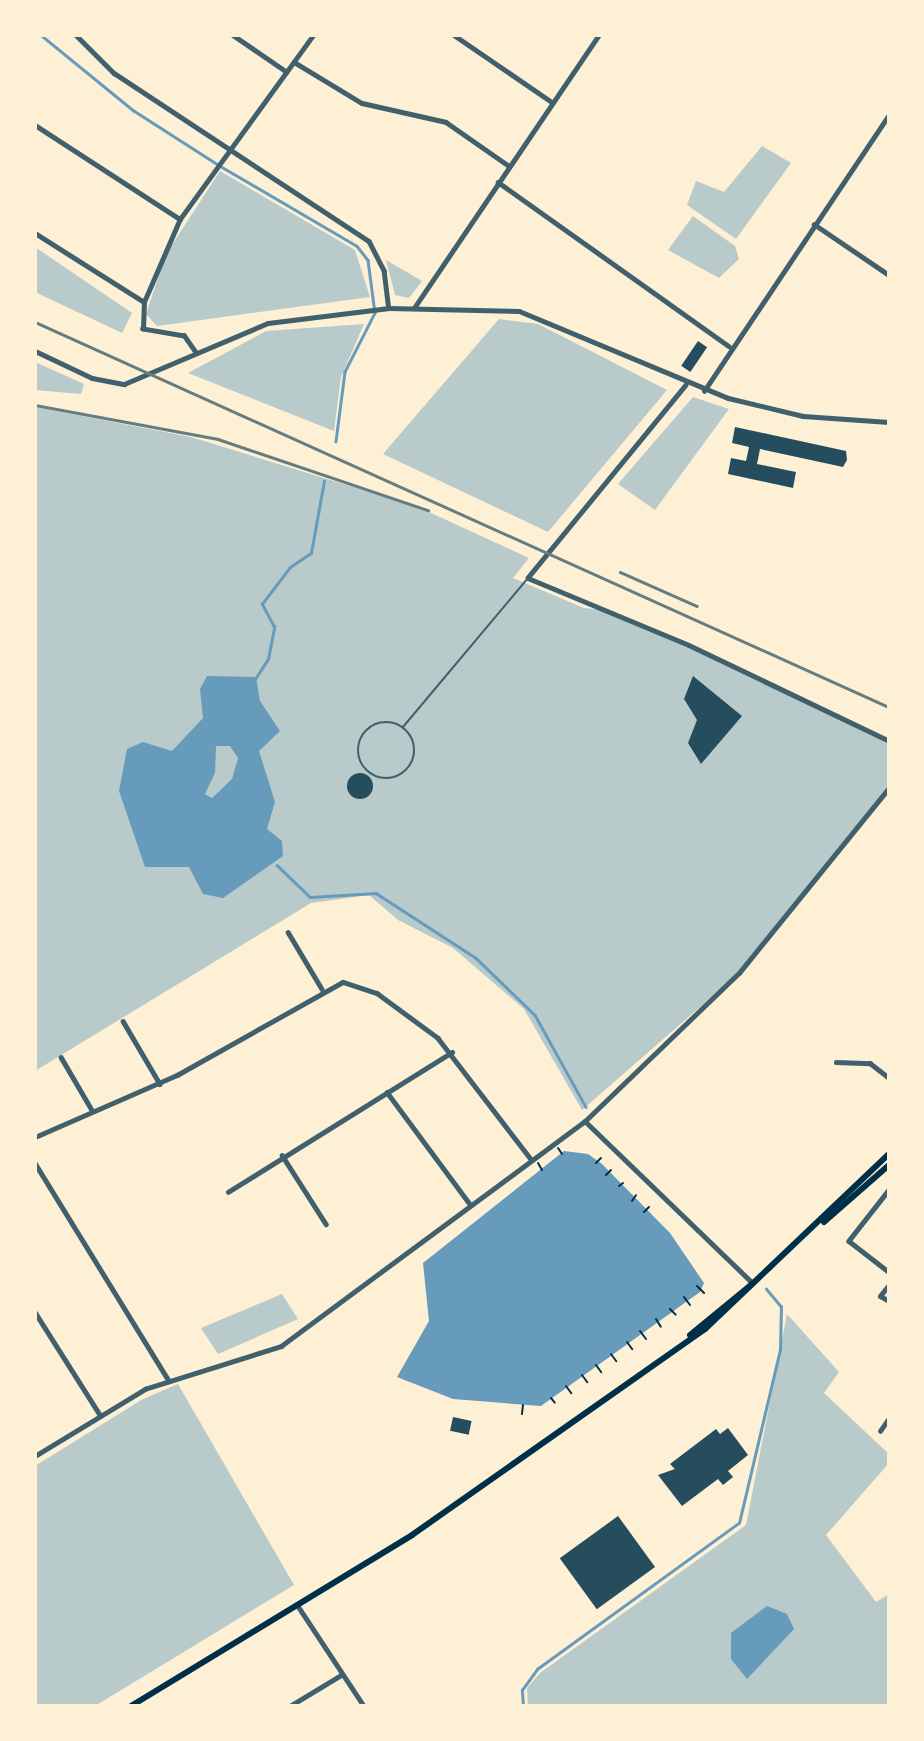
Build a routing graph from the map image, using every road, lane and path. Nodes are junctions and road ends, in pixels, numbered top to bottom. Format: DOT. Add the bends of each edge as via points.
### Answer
graph roads {
  1 [pos="76,35"];
  2 [pos="233,35"];
  3 [pos="313,35"];
  4 [pos="454,35"];
  5 [pos="599,35"];
  6 [pos="294,62"];
  7 [pos="287,72"];
  8 [pos="552,102"];
  9 [pos="889,115"];
  10 [pos="35,125"];
  11 [pos="230,150"];
  12 [pos="509,166"];
  13 [pos="498,182"];
  14 [pos="180,219"];
  15 [pos="814,224"];
  16 [pos="35,233"];
  17 [pos="889,274"];
  18 [pos="144,302"];
  19 [pos="389,308"];
  20 [pos="414,308"];
  21 [pos="729,346"];
  22 [pos="35,351"];
  23 [pos="196,353"];
  24 [pos="686,385"];
  25 [pos="704,391"];
  26 [pos="889,422"];
  27 [pos="528,578"];
  28 [pos="403,727"];
  29 [pos="889,740"];
  30 [pos="889,788"];
  31 [pos="288,932"];
  32 [pos="321,989"];
  33 [pos="123,1021"];
  34 [pos="452,1052"];
  35 [pos="61,1056"];
  36 [pos="836,1062"];
  37 [pos="889,1078"];
  38 [pos="160,1084"];
  39 [pos="387,1092"];
  40 [pos="93,1110"];
  41 [pos="585,1121"];
  42 [pos="35,1137"];
  43 [pos="557,1147"];
  44 [pos="562,1154"];
  45 [pos="889,1154"];
  46 [pos="282,1155"];
  47 [pos="530,1158"];
  48 [pos="601,1158"];
  49 [pos="35,1163"];
  50 [pos="537,1163"];
  51 [pos="596,1163"];
  52 [pos="889,1165"];
  53 [pos="542,1170"];
  54 [pos="611,1170"];
  55 [pos="607,1175"];
  56 [pos="623,1182"];
  57 [pos="619,1186"];
  58 [pos="889,1190"];
  59 [pos="228,1192"];
  60 [pos="636,1195"];
  61 [pos="632,1201"];
  62 [pos="470,1204"];
  63 [pos="649,1207"];
  64 [pos="644,1212"];
  65 [pos="326,1224"];
  66 [pos="813,1229"];
  67 [pos="889,1272"];
  68 [pos="754,1283"];
  69 [pos="889,1284"];
  70 [pos="697,1286"];
  71 [pos="704,1293"];
  72 [pos="880,1296"];
  73 [pos="684,1297"];
  74 [pos="889,1301"];
  75 [pos="690,1305"];
  76 [pos="670,1309"];
  77 [pos="35,1312"];
  78 [pos="676,1315"];
  79 [pos="656,1320"];
  80 [pos="661,1327"];
  81 [pos="640,1331"];
  82 [pos="646,1339"];
  83 [pos="627,1342"];
  84 [pos="632,1349"];
  85 [pos="611,1354"];
  86 [pos="616,1361"];
  87 [pos="596,1366"];
  88 [pos="601,1372"];
  89 [pos="582,1375"];
  90 [pos="169,1381"];
  91 [pos="587,1382"];
  92 [pos="566,1386"];
  93 [pos="571,1393"];
  94 [pos="551,1398"];
  95 [pos="555,1403"];
  96 [pos="523,1405"];
  97 [pos="522,1414"];
  98 [pos="100,1415"];
  99 [pos="889,1418"];
  100 [pos="880,1431"];
  101 [pos="35,1456"];
  102 [pos="298,1606"];
  103 [pos="341,1675"];
  104 [pos="131,1706"];
  105 [pos="290,1706"];
  106 [pos="364,1706"];
  1 -- 11 [label="street" via="114,74"];
  2 -- 7 [label="street"];
  3 -- 6 [label="street"];
  4 -- 8 [label="street"];
  5 -- 8 [label="street"];
  6 -- 7 [label="street"];
  6 -- 12 [label="street" via="362,103 446,122"];
  7 -- 11 [label="street"];
  8 -- 12 [label="street"];
  9 -- 15 [label="street"];
  10 -- 14 [label="street"];
  11 -- 14 [label="street"];
  11 -- 19 [label="street" via="369,241 384,270"];
  12 -- 13 [label="street"];
  13 -- 20 [label="street"];
  13 -- 21 [label="street"];
  14 -- 18 [label="street"];
  15 -- 17 [label="street"];
  15 -- 21 [label="street"];
  16 -- 18 [label="street"];
  18 -- 23 [label="street" via="144,329 184,336"];
  19 -- 20 [label="street"];
  19 -- 23 [label="street" via="268,323"];
  20 -- 24 [label="street" via="534,314"];
  21 -- 25 [label="street"];
  22 -- 23 [label="street" via="118,384"];
  24 -- 25 [label="street"];
  24 -- 27 [label="street"];
  25 -- 26 [label="street" via="803,416"];
  27 -- 28 [label="lane"];
  27 -- 29 [label="street" via="689,645"];
  28 -- 28 [label="lane" via="381,722 362,734 358,755 370,773 392,777 408,767 415,750"];
  30 -- 41 [label="street" via="739,973"];
  31 -- 32 [label="street"];
  32 -- 34 [label="street" via="336,982 365,986"];
  32 -- 38 [label="street"];
  33 -- 38 [label="street"];
  34 -- 39 [label="street"];
  34 -- 47 [label="street"];
  35 -- 40 [label="street"];
  36 -- 37 [label="street" via="870,1063"];
  38 -- 40 [label="street"];
  39 -- 46 [label="street"];
  39 -- 62 [label="street"];
  40 -- 42 [label="street"];
  41 -- 47 [label="street"];
  41 -- 68 [label="street"];
  43 -- 44 [label="path"];
  45 -- 66 [label="main road"];
  46 -- 59 [label="street"];
  46 -- 65 [label="street"];
  47 -- 62 [label="street"];
  48 -- 51 [label="path"];
  49 -- 90 [label="street"];
  50 -- 53 [label="path"];
  52 -- 66 [label="main road"];
  54 -- 55 [label="path"];
  56 -- 57 [label="path"];
  58 -- 67 [label="street" via="849,1241"];
  60 -- 61 [label="path"];
  62 -- 90 [label="street" via="281,1346"];
  63 -- 64 [label="path"];
  66 -- 68 [label="main road"];
  68 -- 102 [label="main road" via="681,1343 440,1517"];
  69 -- 72 [label="street"];
  70 -- 71 [label="path"];
  72 -- 74 [label="street"];
  73 -- 75 [label="path"];
  76 -- 78 [label="path"];
  77 -- 98 [label="street"];
  79 -- 80 [label="path"];
  81 -- 82 [label="path"];
  83 -- 84 [label="path"];
  85 -- 86 [label="path"];
  87 -- 88 [label="path"];
  89 -- 91 [label="path"];
  90 -- 98 [label="street"];
  92 -- 93 [label="path"];
  94 -- 95 [label="path"];
  96 -- 97 [label="path"];
  98 -- 101 [label="street"];
  99 -- 100 [label="street"];
  102 -- 103 [label="street"];
  102 -- 104 [label="main road"];
  103 -- 105 [label="street"];
  103 -- 106 [label="street"];
}
